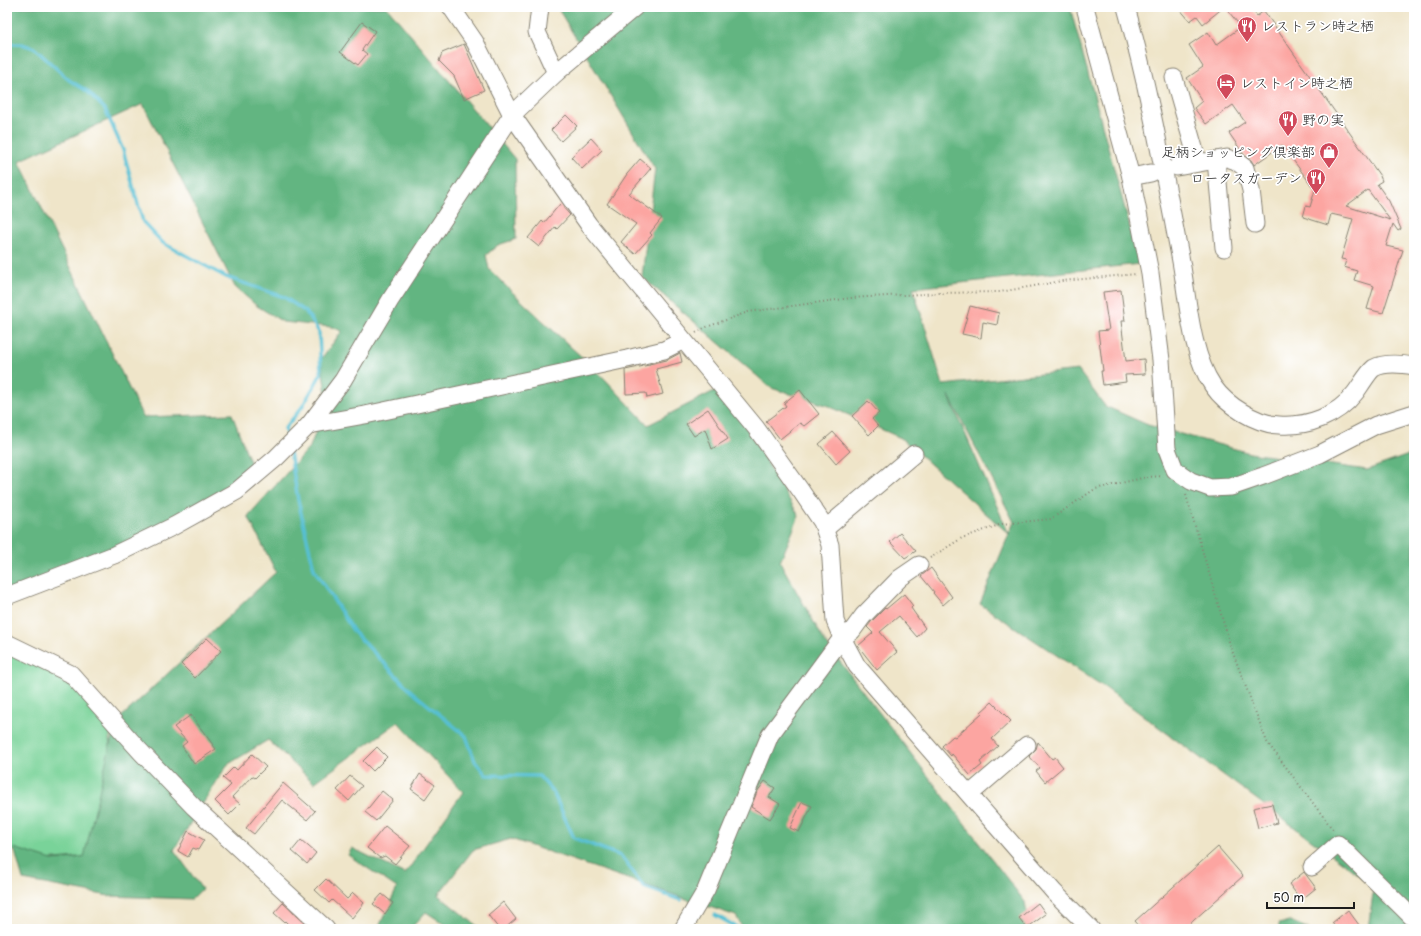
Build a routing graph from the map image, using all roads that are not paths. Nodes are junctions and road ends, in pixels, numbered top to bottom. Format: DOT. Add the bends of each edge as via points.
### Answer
graph roads {
  1 [pos="450,7"];
  2 [pos="540,7"];
  3 [pos="635,7"];
  4 [pos="1085,7"];
  5 [pos="1126,7"];
  6 [pos="556,73"];
  7 [pos="1174,78"];
  8 [pos="512,115"];
  9 [pos="1216,160"];
  10 [pos="1198,162"];
  11 [pos="1177,167"];
  12 [pos="1151,173"];
  13 [pos="1131,177"];
  14 [pos="1255,224"];
  15 [pos="1224,248"];
  16 [pos="676,344"];
  17 [pos="1414,366"];
  18 [pos="1414,413"];
  19 [pos="309,425"];
  20 [pos="914,454"];
  21 [pos="824,529"];
  22 [pos="919,565"];
  23 [pos="7,596"];
  24 [pos="842,638"];
  25 [pos="7,643"];
  26 [pos="1027,745"];
  27 [pos="970,794"];
  28 [pos="1312,867"];
  29 [pos="1414,919"];
  30 [pos="326,929"];
  31 [pos="683,929"];
  32 [pos="1091,929"];
  1 -- 8 [label="street" via="475,42"];
  2 -- 6 [label="street" via="537,32"];
  3 -- 6 [label="street"];
  4 -- 13 [label="street"];
  5 -- 17 [label="street" via="1148,94 1193,332 1201,362 1213,386 1230,404 1259,420 1278,425 1298,425 1318,420 1338,408 1354,395 1373,369 1392,364"];
  6 -- 8 [label="street"];
  7 -- 10 [label="street"];
  8 -- 19 [label="street" via="391,299 343,380"];
  8 -- 21 [label="street" via="589,225 756,428 822,522"];
  9 -- 10 [label="street"];
  9 -- 14 [label="street" via="1227,158 1245,168 1252,190"];
  9 -- 15 [label="street"];
  10 -- 11 [label="street"];
  12 -- 13 [label="street"];
  13 -- 18 [label="street" via="1150,273 1161,360 1167,449 1175,470 1190,481 1210,488 1231,486 1320,454 1376,425"];
  16 -- 19 [label="street" via="664,350 620,360"];
  19 -- 23 [label="street" via="276,458 237,491 114,555"];
  20 -- 21 [label="street"];
  21 -- 24 [label="street" via="830,545 835,621"];
  22 -- 24 [label="street" via="900,578 852,631"];
  24 -- 27 [label="street" via="857,666"];
  24 -- 31 [label="street" via="770,735 706,890"];
  25 -- 30 [label="street" via="71,674 194,807"];
  26 -- 27 [label="street"];
  27 -- 32 [label="street" via="1054,892"];
  28 -- 29 [label="street" via="1338,844"];
}
